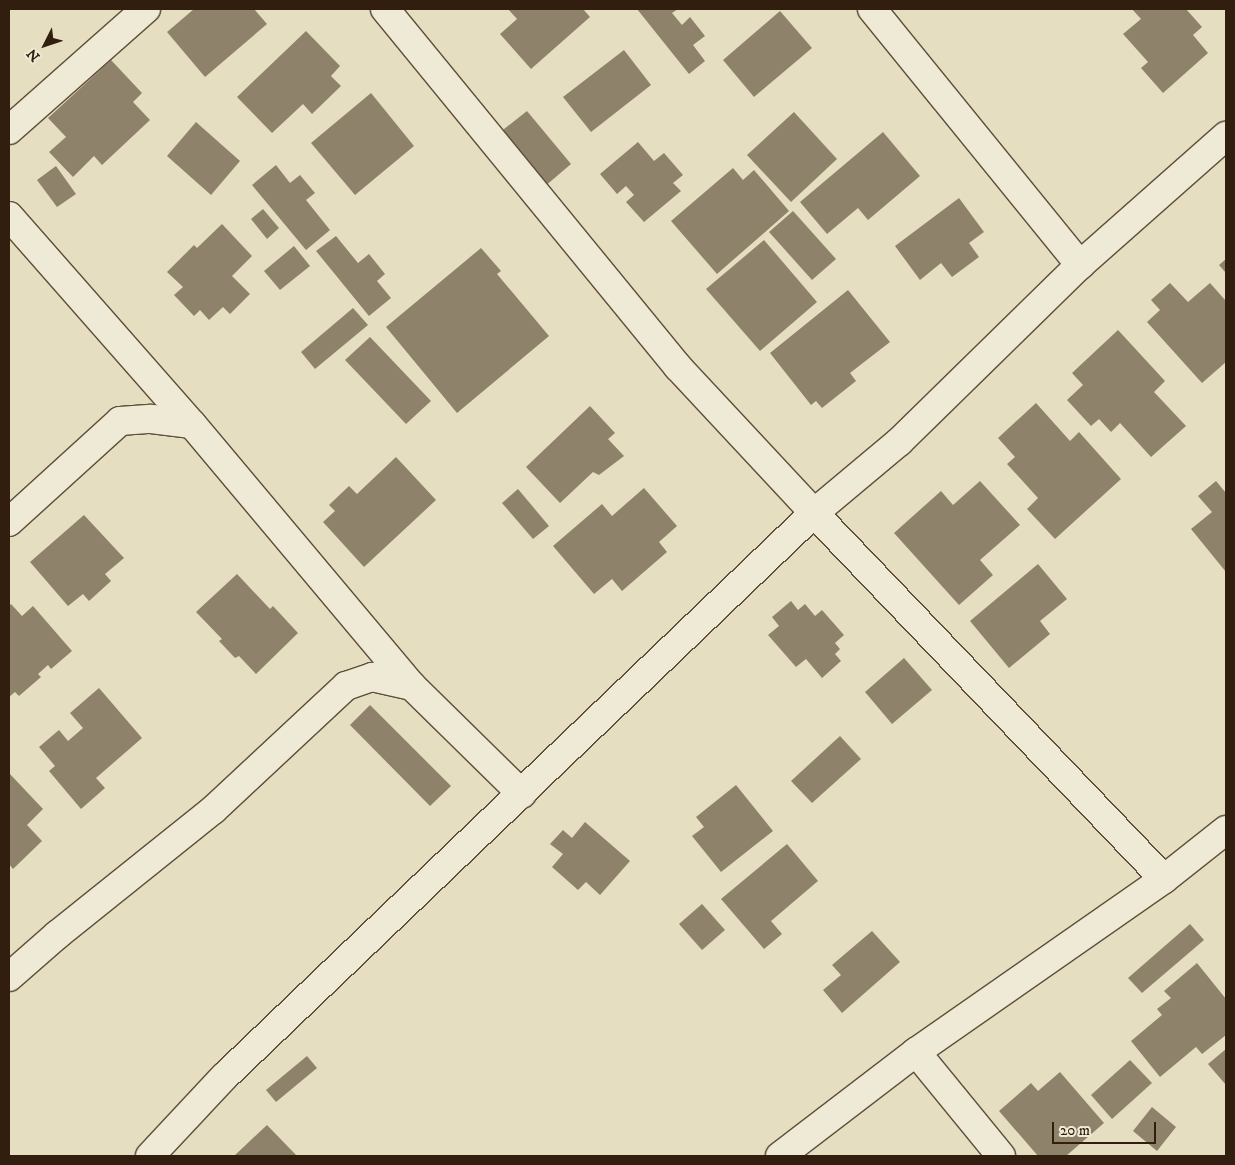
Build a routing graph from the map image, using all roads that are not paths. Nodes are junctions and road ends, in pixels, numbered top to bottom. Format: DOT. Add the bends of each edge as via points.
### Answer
graph roads {
  1 [pos="146,9"];
  2 [pos="385,9"];
  3 [pos="872,9"];
  4 [pos="9,130"];
  5 [pos="1226,136"];
  6 [pos="9,216"];
  7 [pos="1080,265"];
  8 [pos="192,424"];
  9 [pos="814,513"];
  10 [pos="9,522"];
  11 [pos="412,686"];
  12 [pos="522,794"];
  13 [pos="1223,839"];
  14 [pos="1164,879"];
  15 [pos="9,977"];
  16 [pos="916,1052"];
  17 [pos="150,1156"];
  18 [pos="780,1156"];
  19 [pos="1001,1156"];
  1 -- 4 [label="street"];
  2 -- 9 [label="street" via="678,367"];
  3 -- 7 [label="street"];
  5 -- 7 [label="street"];
  6 -- 8 [label="street"];
  7 -- 9 [label="street" via="899,442"];
  8 -- 10 [label="street" via="151,419 120,421"];
  8 -- 11 [label="street"];
  9 -- 12 [label="street"];
  9 -- 14 [label="street"];
  11 -- 12 [label="street"];
  11 -- 15 [label="street" via="372,677 346,686 213,810"];
  12 -- 17 [label="street" via="224,1077"];
  13 -- 14 [label="street"];
  14 -- 16 [label="street"];
  16 -- 18 [label="street"];
  16 -- 19 [label="street"];
}
